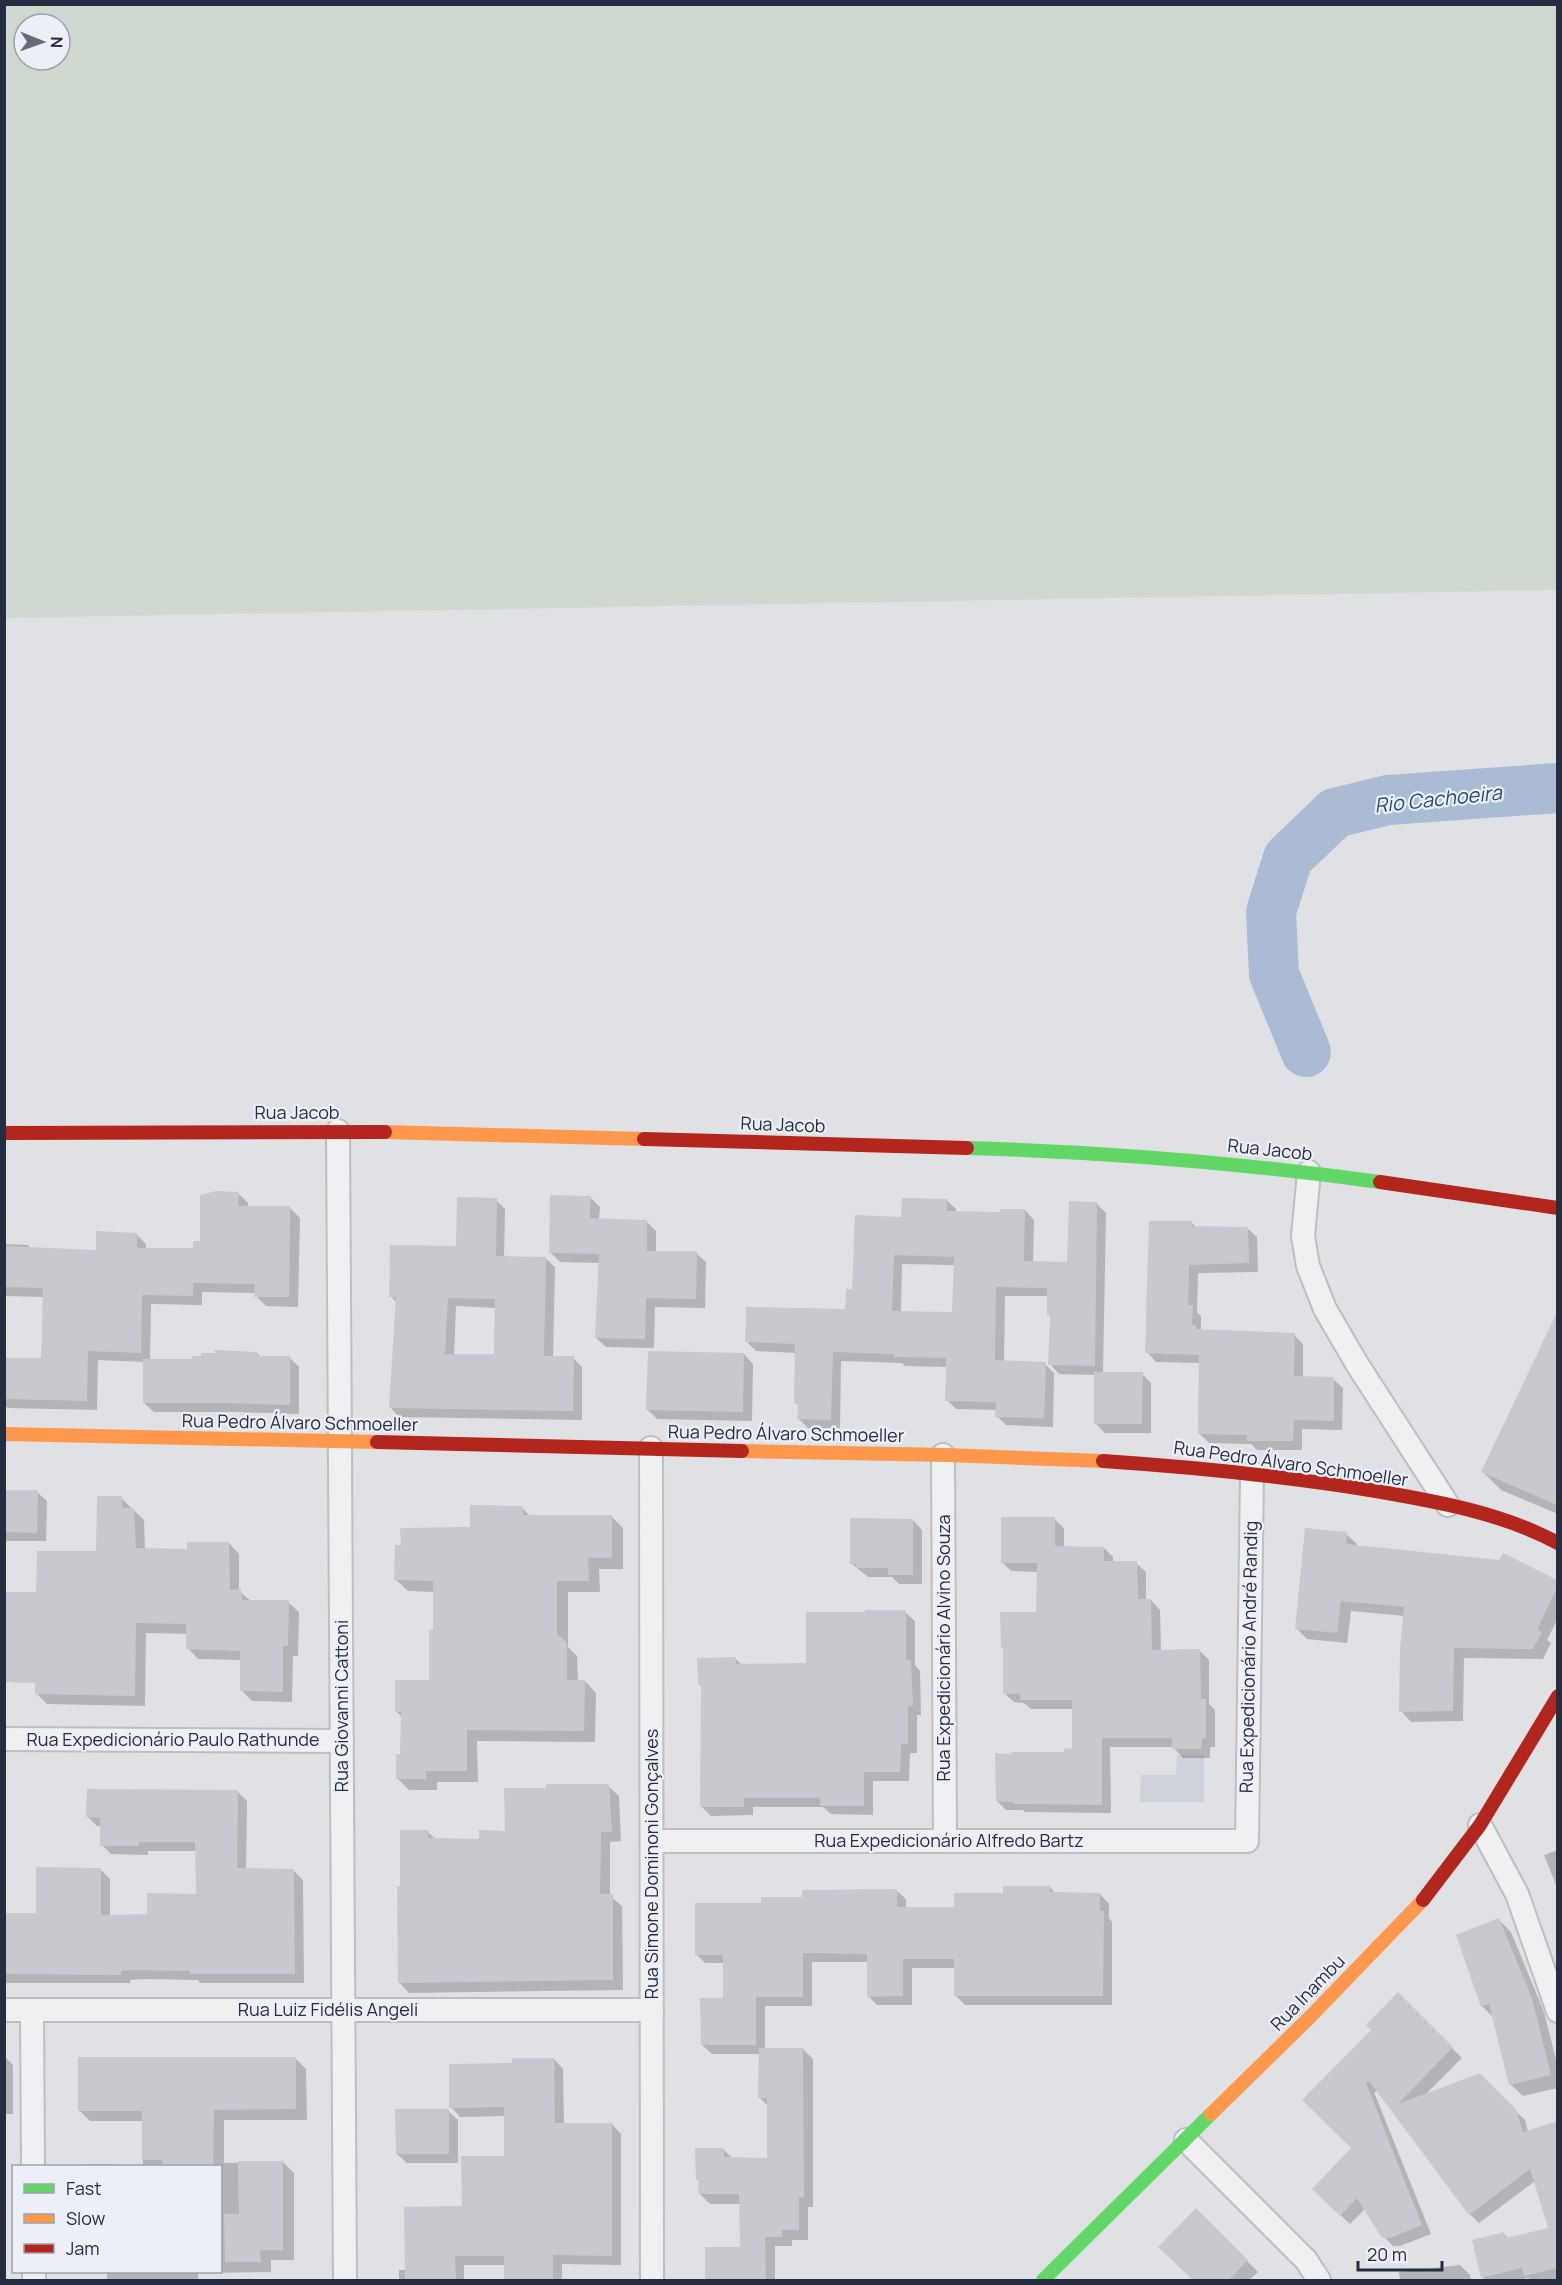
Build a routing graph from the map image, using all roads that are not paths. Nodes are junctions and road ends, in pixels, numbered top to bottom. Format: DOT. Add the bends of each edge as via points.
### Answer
graph roads {
  1 [pos="338,1131"];
  2 [pos="4,1133"];
  3 [pos="1309,1172"];
  4 [pos="1557,1208"];
  5 [pos="4,1434"];
  6 [pos="340,1442"];
  7 [pos="651,1448"];
  8 [pos="943,1455"];
  9 [pos="1252,1473"];
  10 [pos="1448,1505"];
  11 [pos="1557,1543"];
  12 [pos="1557,1696"];
  13 [pos="4,1739"];
  14 [pos="342,1741"];
  15 [pos="1480,1825"];
  16 [pos="652,1841"];
  17 [pos="945,1841"];
  18 [pos="1246,1841"];
  19 [pos="4,2010"];
  20 [pos="32,2010"];
  21 [pos="344,2010"];
  22 [pos="652,2010"];
  23 [pos="1557,2011"];
  24 [pos="1186,2140"];
  25 [pos="33,2165"];
  26 [pos="345,2280"];
  27 [pos="652,2280"];
  28 [pos="1043,2280"];
  29 [pos="1319,2280"];
  1 -- 2 [label="street, Rua Jacob"];
  1 -- 3 [label="street, Rua Jacob" via="1072,1151"];
  1 -- 6 [label="street, Rua Giovanni Cattoni"];
  3 -- 4 [label="street, Rua Jacob"];
  3 -- 10 [label="street" via="1303,1236 1308,1266 1325,1310"];
  5 -- 6 [label="street, Rua Pedro Álvaro Schmoeller"];
  6 -- 7 [label="street, Rua Pedro Álvaro Schmoeller"];
  6 -- 14 [label="street, Rua Giovanni Cattoni"];
  7 -- 8 [label="street, Rua Pedro Álvaro Schmoeller"];
  7 -- 16 [label="street, Rua Simone Dominoni Gonçalves"];
  8 -- 9 [label="street, Rua Pedro Álvaro Schmoeller" via="1110,1461"];
  8 -- 17 [label="street, Rua Expedicionário Alvino Souza"];
  9 -- 10 [label="street, Rua Pedro Álvaro Schmoeller"];
  9 -- 18 [label="street, Rua Expedicionário André Randig"];
  10 -- 11 [label="street, Rua Pedro Álvaro Schmoeller" via="1508,1522"];
  12 -- 15 [label="street, Rua Inambu"];
  13 -- 14 [label="street, Rua Expedicionário Paulo Rathunde"];
  14 -- 21 [label="street, Rua Giovanni Cattoni"];
  15 -- 23 [label="street" via="1517,1894"];
  15 -- 24 [label="street, Rua Inambu" via="1424,1899"];
  16 -- 17 [label="street, Rua Expedicionário Alfredo Bartz"];
  16 -- 22 [label="street, Rua Simone Dominoni Gonçalves"];
  17 -- 18 [label="street, Rua Expedicionário Alfredo Bartz"];
  19 -- 20 [label="street, Rua Luiz Fidélis Angeli"];
  20 -- 21 [label="street, Rua Luiz Fidélis Angeli"];
  20 -- 25 [label="street"];
  21 -- 22 [label="street, Rua Luiz Fidélis Angeli"];
  21 -- 26 [label="street, Rua Giovanni Cattoni"];
  22 -- 27 [label="street, Rua Simone Dominoni Gonçalves"];
  24 -- 28 [label="street, Rua Inambu"];
  24 -- 29 [label="street" via="1306,2260"];
}
